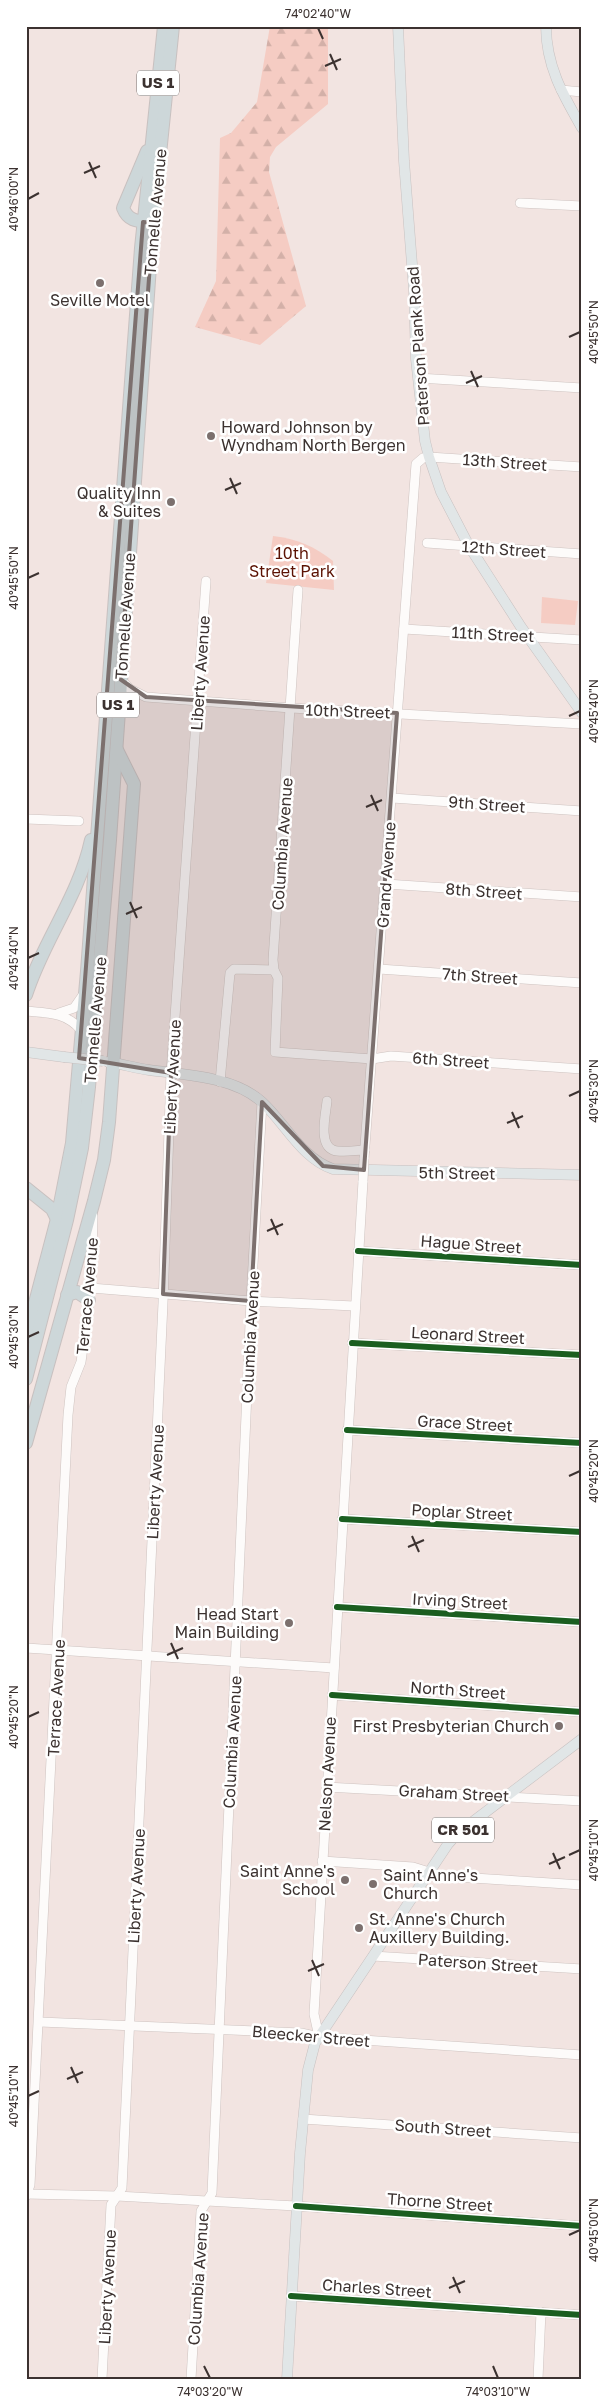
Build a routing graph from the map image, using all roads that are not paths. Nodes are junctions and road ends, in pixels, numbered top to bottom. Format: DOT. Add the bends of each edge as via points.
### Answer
graph roads {
  1 [pos="164,26"];
  2 [pos="173,26"];
  3 [pos="398,26"];
  4 [pos="546,26"];
  5 [pos="560,90"];
  6 [pos="582,92"];
  7 [pos="582,128"];
  8 [pos="152,139"];
  9 [pos="520,203"];
  10 [pos="582,206"];
  11 [pos="148,222"];
  12 [pos="418,378"];
  13 [pos="582,388"];
  14 [pos="429,457"];
  15 [pos="582,467"];
  16 [pos="427,543"];
  17 [pos="468,546"];
  18 [pos="582,554"];
  19 [pos="206,582"];
  20 [pos="298,590"];
  21 [pos="404,629"];
  22 [pos="527,636"];
  23 [pos="582,640"];
  24 [pos="120,679"];
  25 [pos="198,701"];
  26 [pos="291,708"];
  27 [pos="397,713"];
  28 [pos="582,713"];
  29 [pos="582,724"];
  30 [pos="116,748"];
  31 [pos="392,798"];
  32 [pos="99,811"];
  33 [pos="582,811"];
  34 [pos="26,819"];
  35 [pos="79,821"];
  36 [pos="386,884"];
  37 [pos="582,897"];
  38 [pos="379,969"];
  39 [pos="274,970"];
  40 [pos="582,983"];
  41 [pos="85,989"];
  42 [pos="26,995"];
  43 [pos="26,1011"];
  44 [pos="59,1013"];
  45 [pos="82,1030"];
  46 [pos="26,1052"];
  47 [pos="320,1056"];
  48 [pos="372,1059"];
  49 [pos="109,1062"];
  50 [pos="582,1069"];
  51 [pos="171,1073"];
  52 [pos="220,1082"];
  53 [pos="327,1101"];
  54 [pos="262,1102"];
  55 [pos="365,1154"];
  56 [pos="582,1175"];
  57 [pos="363,1181"];
  58 [pos="26,1188"];
  59 [pos="94,1201"];
  60 [pos="57,1219"];
  61 [pos="358,1251"];
  62 [pos="582,1265"];
  63 [pos="90,1294"];
  64 [pos="163,1294"];
  65 [pos="67,1295"];
  66 [pos="251,1301"];
  67 [pos="354,1306"];
  68 [pos="26,1337"];
  69 [pos="352,1342"];
  70 [pos="582,1355"];
  71 [pos="26,1378"];
  72 [pos="347,1430"];
  73 [pos="582,1443"];
  74 [pos="26,1444"];
  75 [pos="342,1520"];
  76 [pos="582,1532"];
  77 [pos="337,1607"];
  78 [pos="582,1622"];
  79 [pos="26,1648"];
  80 [pos="58,1651"];
  81 [pos="146,1656"];
  82 [pos="236,1661"];
  83 [pos="334,1668"];
  84 [pos="332,1695"];
  85 [pos="582,1712"];
  86 [pos="582,1739"];
  87 [pos="326,1786"];
  88 [pos="507,1796"];
  89 [pos="582,1801"];
  90 [pos="322,1861"];
  91 [pos="428,1872"];
  92 [pos="582,1886"];
  93 [pos="374,1956"];
  94 [pos="582,1969"];
  95 [pos="40,2022"];
  96 [pos="129,2025"];
  97 [pos="219,2029"];
  98 [pos="318,2037"];
  99 [pos="582,2055"];
  100 [pos="303,2119"];
  101 [pos="582,2138"];
  102 [pos="27,2194"];
  103 [pos="118,2196"];
  104 [pos="207,2201"];
  105 [pos="296,2206"];
  106 [pos="582,2226"];
  107 [pos="291,2296"];
  108 [pos="541,2312"];
  109 [pos="582,2315"];
  110 [pos="102,2379"];
  111 [pos="191,2379"];
  112 [pos="287,2379"];
  113 [pos="538,2379"];
  1 -- 8 [label="highway, Tonnelle Avenue / US 1"];
  2 -- 11 [label="highway, Tonnelle Avenue / US 1"];
  3 -- 12 [label="main road, Paterson Plank Road"];
  4 -- 5 [label="main road" via="548,56"];
  5 -- 6 [label="street"];
  5 -- 7 [label="main road"];
  8 -- 11 [label="highway, Tonnelle Avenue / US 1"];
  8 -- 11 [label="highway" via="123,208 129,218"];
  9 -- 10 [label="street"];
  11 -- 24 [label="highway, Tonnelle Avenue / US 1"];
  11 -- 32 [label="highway, Tonnelle Avenue / US 1"];
  12 -- 13 [label="street"];
  12 -- 14 [label="main road, Paterson Plank Road" via="424,441"];
  14 -- 15 [label="street, 13th Street"];
  14 -- 17 [label="main road, Paterson Plank Road" via="441,492"];
  14 -- 21 [label="street, Grand Avenue" via="419,461 415,470"];
  16 -- 17 [label="street, 12th Street"];
  17 -- 18 [label="street, 12th Street"];
  17 -- 22 [label="main road, Paterson Plank Road"];
  19 -- 25 [label="street, Liberty Avenue"];
  20 -- 26 [label="street, Columbia Avenue"];
  21 -- 22 [label="street, 11th Street"];
  21 -- 27 [label="street, Grand Avenue"];
  22 -- 23 [label="street, 11th Street"];
  22 -- 28 [label="main road, Paterson Plank Road"];
  24 -- 25 [label="street, 10th Street" via="130,689 146,697"];
  24 -- 30 [label="highway, Tonnelle Avenue / US 1"];
  25 -- 26 [label="street, 10th Street"];
  25 -- 51 [label="street, Liberty Avenue"];
  26 -- 27 [label="street, 10th Street"];
  26 -- 39 [label="street, Columbia Avenue"];
  27 -- 29 [label="street, 10th Street"];
  27 -- 31 [label="street, Grand Avenue"];
  30 -- 49 [label="highway" via="134,784"];
  30 -- 71 [label="highway, Tonnelle Avenue / US 1" via="100,974 82,1148"];
  31 -- 33 [label="street, 9th Street"];
  31 -- 36 [label="street, Grand Avenue"];
  32 -- 41 [label="highway, Tonnelle Avenue / US 1"];
  32 -- 42 [label="highway" via="82,872"];
  34 -- 35 [label="street"];
  36 -- 37 [label="street, 8th Street"];
  36 -- 38 [label="street, Grand Avenue"];
  38 -- 40 [label="street, 7th Street"];
  38 -- 48 [label="street, Grand Avenue"];
  39 -- 47 [label="street, Columbia Avenue" via="278,978 274,1050"];
  39 -- 52 [label="street" via="234,969 230,973"];
  41 -- 44 [label="street" via="74,1008"];
  41 -- 45 [label="highway, Tonnelle Avenue / US 1"];
  43 -- 44 [label="street"];
  44 -- 45 [label="street" via="73,1020"];
  45 -- 60 [label="highway, Tonnelle Avenue / US 1" via="72,1143"];
  46 -- 49 [label="main road, bridge"];
  47 -- 48 [label="street, 6th Street"];
  48 -- 50 [label="street, 6th Street" via="391,1056"];
  48 -- 55 [label="street, Grand Avenue"];
  49 -- 51 [label="main road"];
  49 -- 59 [label="highway" via="106,1141"];
  51 -- 52 [label="main road"];
  51 -- 64 [label="street, Liberty Avenue"];
  52 -- 54 [label="main road"];
  53 -- 55 [label="street" via="324,1134 329,1148"];
  54 -- 56 [label="main road, 5th Street" via="311,1155 323,1166 333,1169"];
  54 -- 66 [label="street, Columbia Avenue"];
  55 -- 57 [label="street, Grand Avenue, bridge"];
  57 -- 61 [label="street, Nelson Avenue"];
  58 -- 60 [label="highway" via="52,1209"];
  59 -- 63 [label="street, Terrace Avenue"];
  59 -- 65 [label="highway"];
  60 -- 68 [label="highway, Tonnelle Avenue / US 1"];
  61 -- 62 [label="street, Hague Street"];
  61 -- 67 [label="street, Nelson Avenue"];
  63 -- 64 [label="street"];
  63 -- 65 [label="highway" via="77,1292"];
  63 -- 80 [label="street, Terrace Avenue" via="81,1362 71,1387 69,1406"];
  64 -- 66 [label="street"];
  64 -- 81 [label="street, Liberty Avenue"];
  65 -- 74 [label="highway"];
  66 -- 67 [label="street"];
  66 -- 82 [label="street, Columbia Avenue"];
  67 -- 69 [label="street, Nelson Avenue"];
  69 -- 70 [label="street, Leonard Street"];
  69 -- 72 [label="street, Nelson Avenue"];
  72 -- 73 [label="street, Grace Street"];
  72 -- 75 [label="street, Nelson Avenue"];
  75 -- 76 [label="street, Poplar Street"];
  75 -- 77 [label="street, Nelson Avenue"];
  77 -- 78 [label="street, Irving Street"];
  77 -- 83 [label="street, Nelson Avenue"];
  79 -- 80 [label="street"];
  80 -- 81 [label="street"];
  80 -- 95 [label="street, Terrace Avenue"];
  81 -- 82 [label="street"];
  81 -- 96 [label="street, Liberty Avenue"];
  82 -- 83 [label="street"];
  82 -- 97 [label="street, Columbia Avenue"];
  83 -- 84 [label="street, Nelson Avenue"];
  84 -- 85 [label="street, North Street"];
  84 -- 87 [label="street, Nelson Avenue"];
  86 -- 88 [label="main road, CR 501"];
  87 -- 88 [label="street, Graham Street"];
  87 -- 90 [label="street, Nelson Avenue"];
  88 -- 89 [label="street, Graham Street"];
  88 -- 91 [label="main road, CR 501" via="458,1833"];
  90 -- 91 [label="street" via="413,1867"];
  90 -- 98 [label="street, Nelson Avenue" via="314,2014"];
  91 -- 92 [label="street" via="442,1876"];
  91 -- 93 [label="main road, CR 501"];
  93 -- 94 [label="street, Paterson Street"];
  93 -- 98 [label="main road, CR 501"];
  95 -- 96 [label="street, Bleecker Street"];
  95 -- 102 [label="street, Terrace Avenue" via="31,2178"];
  96 -- 97 [label="street, Bleecker Street"];
  96 -- 103 [label="street, Liberty Avenue" via="122,2188"];
  97 -- 98 [label="street, Bleecker Street" via="301,2033"];
  97 -- 104 [label="street, Columbia Avenue" via="212,2193"];
  98 -- 99 [label="street, Bleecker Street"];
  98 -- 100 [label="main road, CR 501" via="311,2053"];
  100 -- 101 [label="street, South Street"];
  100 -- 105 [label="main road, CR 501"];
  102 -- 103 [label="street, Thorne Street"];
  103 -- 104 [label="street, Thorne Street"];
  103 -- 110 [label="street, Liberty Avenue" via="111,2205"];
  104 -- 105 [label="street, Thorne Street"];
  104 -- 111 [label="street, Columbia Avenue" via="201,2210"];
  105 -- 106 [label="street, Thorne Street"];
  105 -- 107 [label="main road, CR 501"];
  107 -- 108 [label="street, Charles Street"];
  107 -- 112 [label="main road, CR 501"];
  108 -- 109 [label="street, Charles Street"];
  108 -- 113 [label="street"];
}
